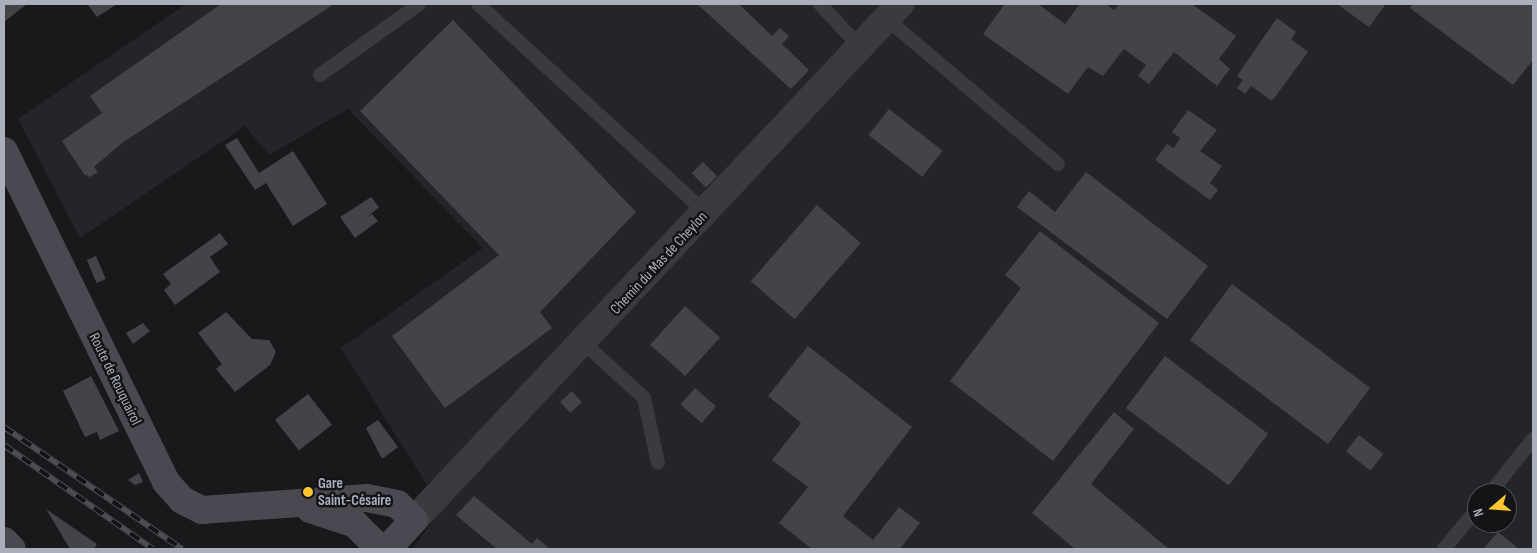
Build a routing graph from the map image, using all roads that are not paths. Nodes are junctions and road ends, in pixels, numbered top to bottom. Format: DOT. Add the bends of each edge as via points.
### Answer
graph roads {
  1 [pos="419,4"];
  2 [pos="478,4"];
  3 [pos="820,4"];
  4 [pos="893,11"];
  5 [pos="860,47"];
  6 [pos="320,75"];
  7 [pos="4,151"];
  8 [pos="1058,164"];
  9 [pos="706,213"];
  10 [pos="584,343"];
  11 [pos="1533,439"];
  12 [pos="658,463"];
  13 [pos="1498,483"];
  14 [pos="294,505"];
  15 [pos="414,520"];
  16 [pos="1467,521"];
  17 [pos="4,541"];
  18 [pos="12,549"];
  19 [pos="380,549"];
  20 [pos="387,549"];
  21 [pos="1444,549"];
  1 -- 6 [label="lane"];
  2 -- 9 [label="lane"];
  3 -- 5 [label="lane"];
  4 -- 5 [label="street, Chemin du Mas de Cheylon"];
  4 -- 8 [label="lane"];
  5 -- 9 [label="street, Chemin du Mas de Cheylon"];
  7 -- 14 [label="street, Route de Rouquairol" via="166,482 182,500 202,510"];
  9 -- 10 [label="street, Chemin du Mas de Cheylon"];
  10 -- 12 [label="lane" via="644,398"];
  10 -- 15 [label="street, Chemin du Mas de Cheylon"];
  11 -- 13 [label="lane"];
  14 -- 15 [label="street, Route de Rouquairol" via="370,498 398,504"];
  14 -- 19 [label="street, Route de Rouquairol" via="355,524"];
  15 -- 20 [label="street"];
  16 -- 21 [label="lane"];
  17 -- 18 [label="street"];
}
